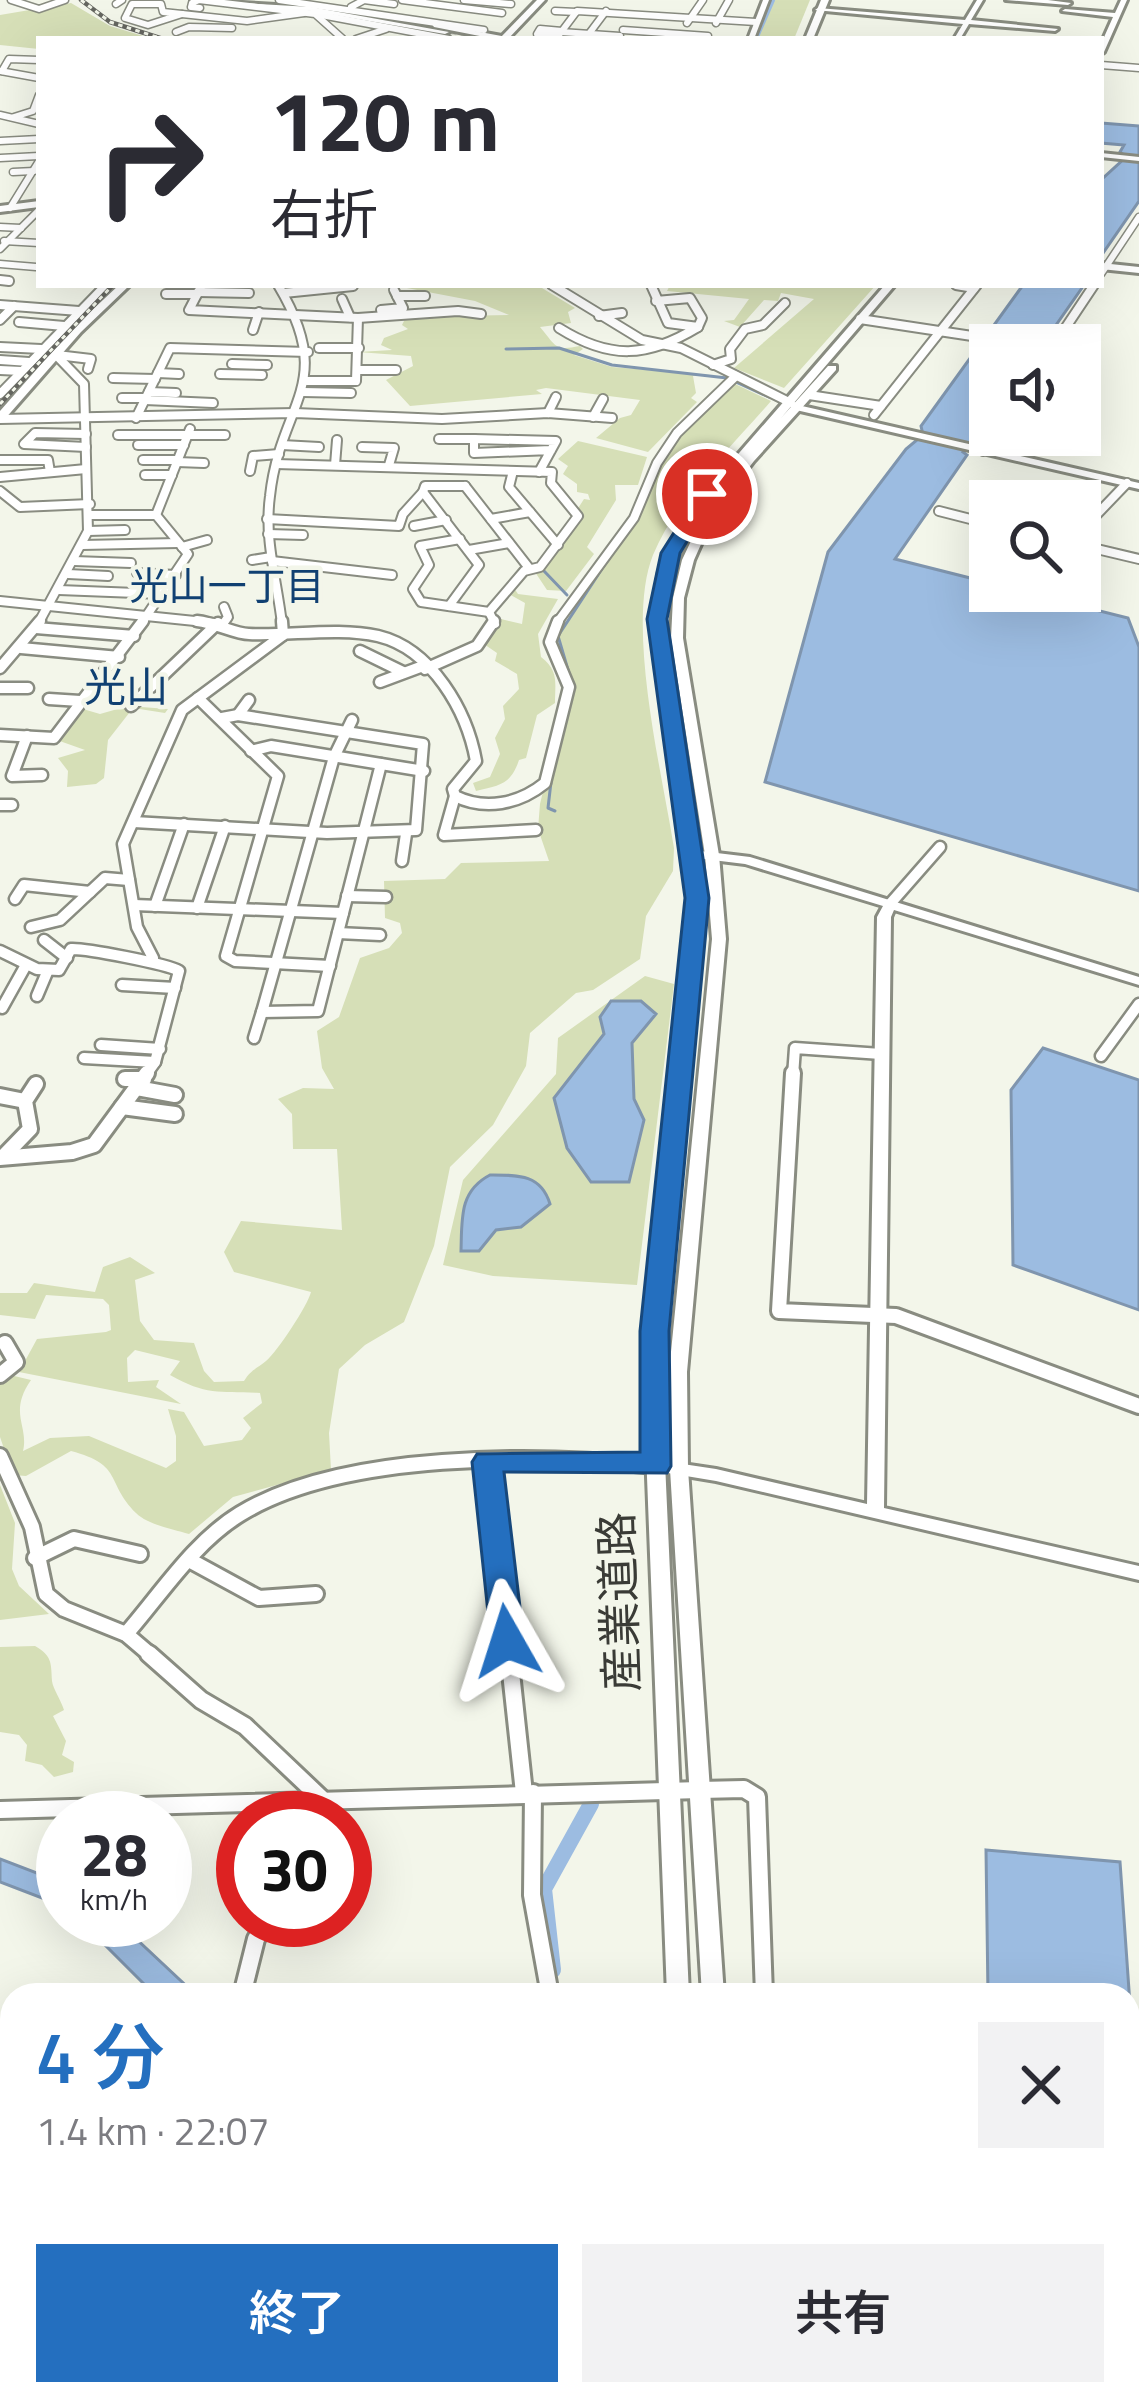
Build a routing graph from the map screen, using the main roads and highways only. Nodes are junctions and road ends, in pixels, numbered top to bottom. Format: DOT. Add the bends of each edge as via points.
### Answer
graph roads {
  1 [pos="232,0"];
  2 [pos="541,0"];
  3 [pos="820,3"];
  4 [pos="193,6"];
  5 [pos="315,6"];
  6 [pos="333,12"];
  7 [pos="449,32"];
  8 [pos="483,34"];
  9 [pos="487,36"];
  10 [pos="507,36"];
  11 [pos="807,36"];
  12 [pos="36,207"];
  13 [pos="5,208"];
  14 [pos="122,288"];
  15 [pos="888,288"];
  16 [pos="901,288"];
  17 [pos="867,320"];
  18 [pos="793,404"];
  19 [pos="0,419"];
  20 [pos="677,1983"];
  21 [pos="711,1983"];
  1 -- 5 [label="main road"];
  2 -- 10 [label="main road"];
  3 -- 11 [label="main road"];
  4 -- 6 [label="main road"];
  5 -- 7 [label="main road"];
  5 -- 9 [label="main road"];
  6 -- 7 [label="main road"];
  6 -- 8 [label="main road"];
  12 -- 13 [label="main road"];
  14 -- 19 [label="main road"];
  15 -- 17 [label="main road, 産業道路"];
  16 -- 17 [label="main road, 産業道路"];
  17 -- 18 [label="main road, 産業道路"];
  17 -- 18 [label="main road, 産業道路" via="809,395"];
  18 -- 20 [label="main road, 産業道路" via="691,515 661,584 657,644 692,854 696,936 652,1372"];
  18 -- 21 [label="main road, 産業道路" via="710,512 677,584 677,638 719,939 680,1333 680,1469"];
}
